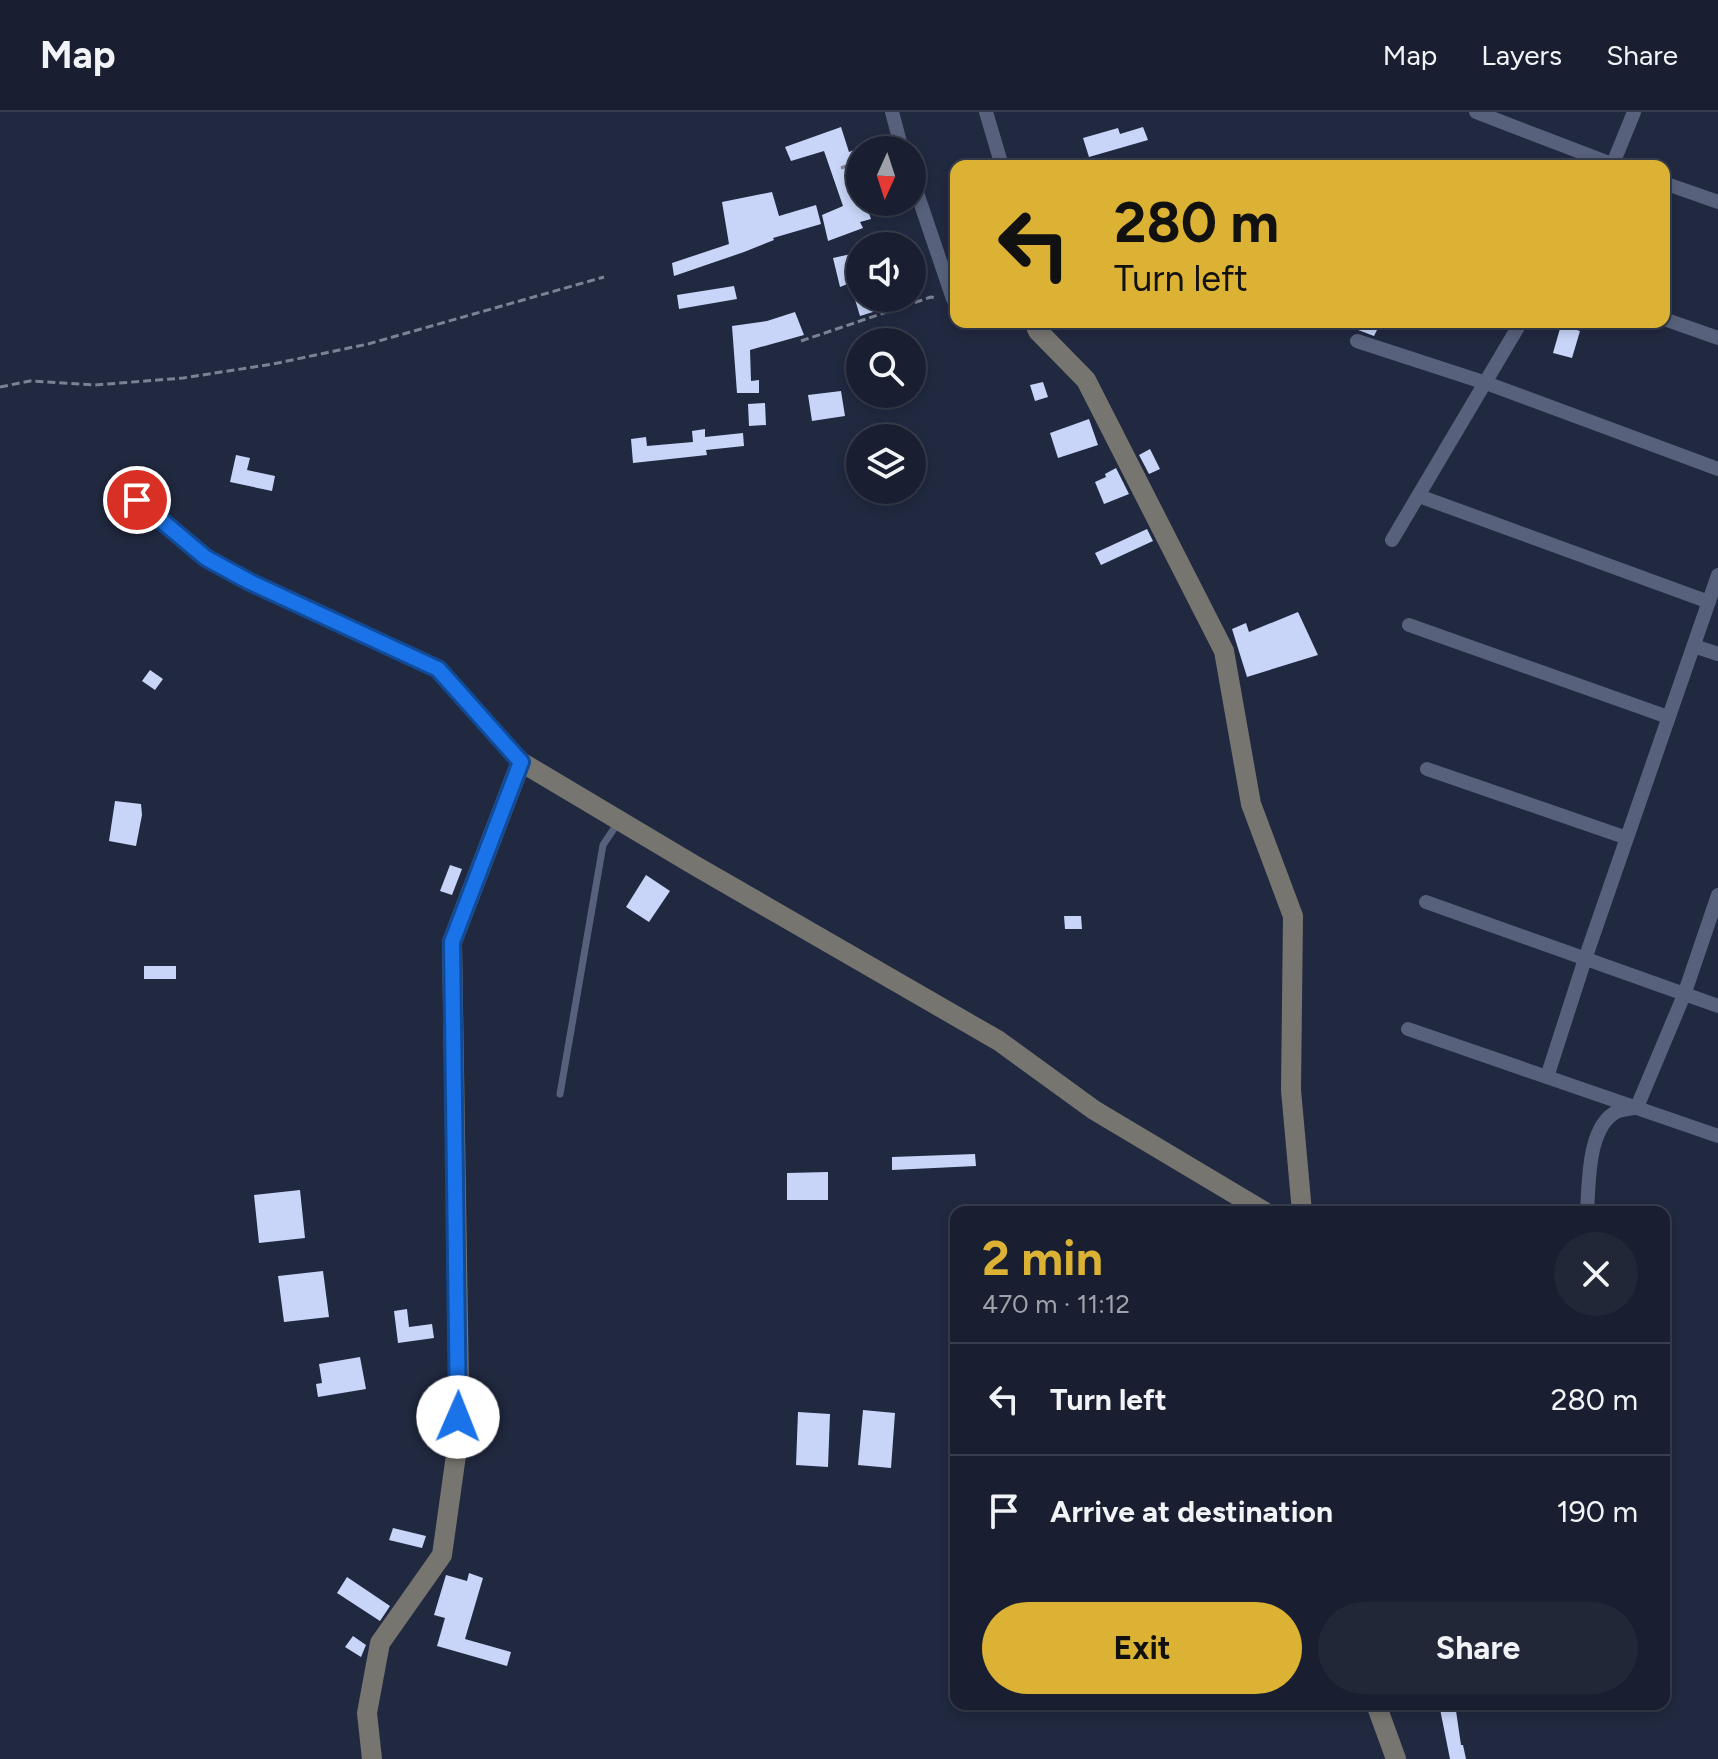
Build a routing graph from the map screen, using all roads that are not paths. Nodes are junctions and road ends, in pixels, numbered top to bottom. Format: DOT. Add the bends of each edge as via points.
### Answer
graph roads {
  1 [pos="892,112"];
  2 [pos="986,112"];
  3 [pos="1476,112"];
  4 [pos="1634,112"];
  5 [pos="898,136"];
  6 [pos="1000,160"];
  7 [pos="1599,160"];
  8 [pos="1616,160"];
  9 [pos="1670,185"];
  10 [pos="1718,202"];
  11 [pos="925,216"];
  12 [pos="950,290"];
  13 [pos="1670,321"];
  14 [pos="1037,328"];
  15 [pos="1518,328"];
  16 [pos="1718,338"];
  17 [pos="1357,341"];
  18 [pos="1486,383"];
  19 [pos="1718,469"];
  20 [pos="1419,496"];
  21 [pos="137,500"];
  22 [pos="1392,540"];
  23 [pos="1718,575"];
  24 [pos="1709,602"];
  25 [pos="1409,625"];
  26 [pos="1694,646"];
  27 [pos="1718,654"];
  28 [pos="1668,717"];
  29 [pos="521,762"];
  30 [pos="1427,769"];
  31 [pos="620,819"];
  32 [pos="1627,838"];
  33 [pos="1718,895"];
  34 [pos="1426,902"];
  35 [pos="1585,959"];
  36 [pos="1684,995"];
  37 [pos="1718,1006"];
  38 [pos="1408,1029"];
  39 [pos="1547,1077"];
  40 [pos="560,1094"];
  41 [pos="1637,1107"];
  42 [pos="1718,1136"];
  43 [pos="1255,1206"];
  44 [pos="1301,1206"];
  45 [pos="1587,1206"];
  46 [pos="1378,1710"];
  47 [pos="372,1759"];
  48 [pos="1396,1759"];
  1 -- 5 [label="street"];
  2 -- 6 [label="street"];
  3 -- 7 [label="street"];
  4 -- 8 [label="street"];
  9 -- 10 [label="street"];
  11 -- 12 [label="street"];
  13 -- 16 [label="street"];
  14 -- 44 [label="street" via="1086,380 1229,665 1251,804 1293,916 1291,1090"];
  15 -- 18 [label="street"];
  17 -- 18 [label="street"];
  18 -- 19 [label="street"];
  18 -- 20 [label="street"];
  20 -- 22 [label="street"];
  20 -- 24 [label="street"];
  21 -- 29 [label="street" via="206,558 438,669"];
  23 -- 24 [label="street"];
  24 -- 26 [label="street"];
  25 -- 28 [label="street"];
  26 -- 27 [label="street"];
  26 -- 28 [label="street"];
  28 -- 32 [label="street"];
  29 -- 31 [label="street"];
  29 -- 47 [label="street" via="452,942 457,1448 442,1555 380,1643 367,1713"];
  30 -- 32 [label="street"];
  31 -- 40 [label="lane" via="603,845"];
  31 -- 43 [label="street" via="999,1041 1094,1110"];
  32 -- 35 [label="street"];
  33 -- 36 [label="street"];
  34 -- 35 [label="street"];
  35 -- 36 [label="street"];
  35 -- 39 [label="street"];
  36 -- 37 [label="street"];
  36 -- 41 [label="street"];
  38 -- 39 [label="street"];
  39 -- 41 [label="street"];
  41 -- 42 [label="street"];
  41 -- 45 [label="street" via="1616,1112 1596,1138"];
  46 -- 48 [label="street"];
}
